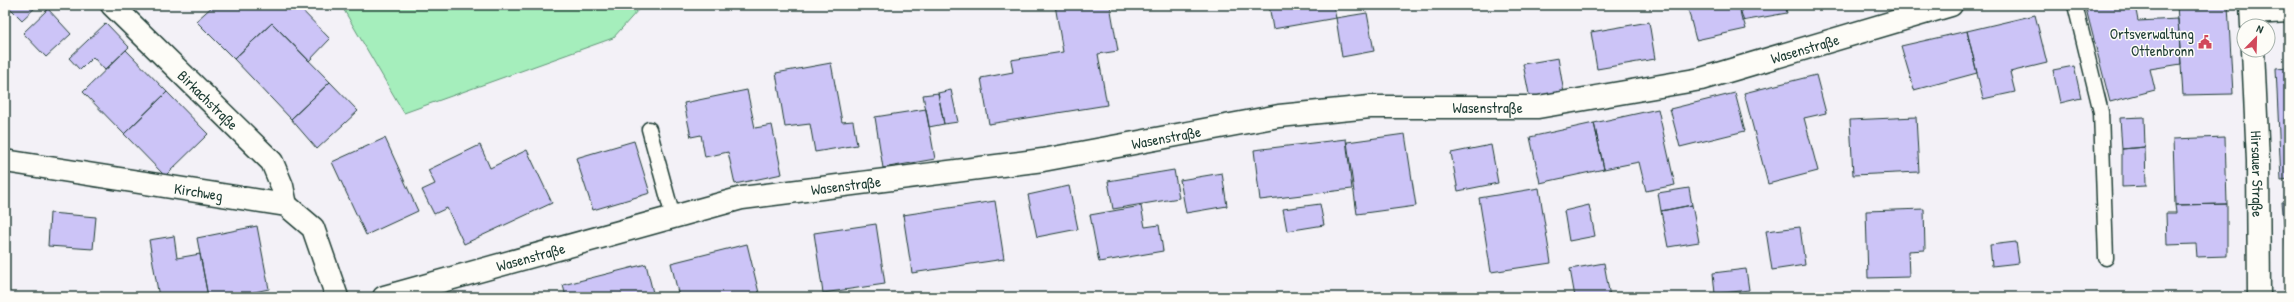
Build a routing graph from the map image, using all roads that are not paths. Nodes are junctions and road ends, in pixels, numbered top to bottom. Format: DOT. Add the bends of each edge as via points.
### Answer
graph roads {
  1 [pos="112,5"];
  2 [pos="1951,5"];
  3 [pos="2075,5"];
  4 [pos="2252,16"];
  5 [pos="2289,16"];
  6 [pos="2253,58"];
  7 [pos="649,129"];
  8 [pos="5,161"];
  9 [pos="286,205"];
  10 [pos="673,217"];
  11 [pos="2106,258"];
  12 [pos="337,297"];
  13 [pos="384,297"];
  14 [pos="2259,297"];
  1 -- 9 [label="street, Birkachstraße" via="272,162 282,186"];
  2 -- 10 [label="street, Wasenstraße" via="1701,79 1538,107 1370,107 1279,116 1043,160 742,198"];
  3 -- 11 [label="lane" via="2101,112"];
  4 -- 5 [label="lane"];
  6 -- 14 [label="street, Hirsauer Straße" via="2258,161"];
  7 -- 10 [label="lane"];
  8 -- 9 [label="street, Kirchweg"];
  9 -- 12 [label="street" via="313,228"];
  10 -- 13 [label="street, Wasenstraße"];
}
